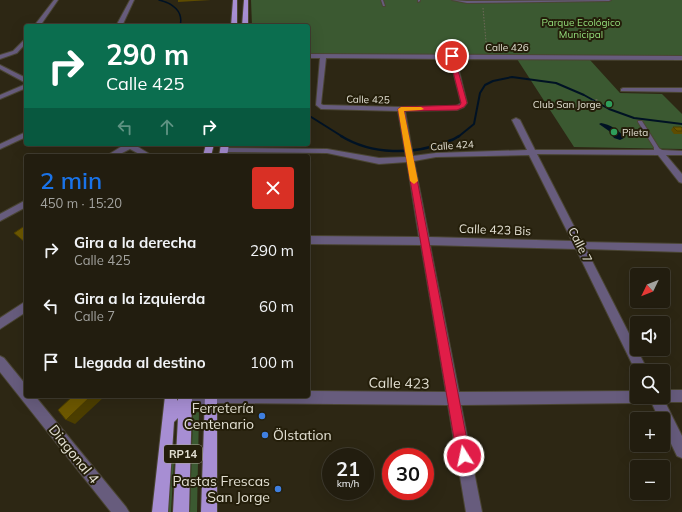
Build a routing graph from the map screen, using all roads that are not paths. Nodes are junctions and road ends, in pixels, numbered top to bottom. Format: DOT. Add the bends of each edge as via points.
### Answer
graph roads {
  1 [pos="56,0"];
  2 [pos="132,0"];
  3 [pos="235,0"];
  4 [pos="246,0"];
  5 [pos="382,0"];
  6 [pos="454,0"];
  7 [pos="468,0"];
  8 [pos="609,0"];
  9 [pos="481,1"];
  10 [pos="384,5"];
  11 [pos="38,24"];
  12 [pos="120,24"];
  13 [pos="234,24"];
  14 [pos="245,24"];
  15 [pos="24,43"];
  16 [pos="0,52"];
  17 [pos="15,52"];
  18 [pos="24,52"];
  19 [pos="310,56"];
  20 [pos="323,56"];
  21 [pos="452,56"];
  22 [pos="0,57"];
  23 [pos="673,58"];
  24 [pos="682,58"];
  25 [pos="682,66"];
  26 [pos="0,67"];
  27 [pos="24,80"];
  28 [pos="24,87"];
  29 [pos="623,90"];
  30 [pos="682,90"];
  31 [pos="0,97"];
  32 [pos="401,109"];
  33 [pos="516,120"];
  34 [pos="640,122"];
  35 [pos="24,135"];
  36 [pos="126,146"];
  37 [pos="130,146"];
  38 [pos="0,147"];
  39 [pos="224,150"];
  40 [pos="658,151"];
  41 [pos="532,152"];
  42 [pos="113,154"];
  43 [pos="145,154"];
  44 [pos="409,154"];
  45 [pos="682,154"];
  46 [pos="682,180"];
  47 [pos="24,204"];
  48 [pos="0,218"];
  49 [pos="310,240"];
  50 [pos="424,241"];
  51 [pos="580,246"];
  52 [pos="682,248"];
  53 [pos="24,307"];
  54 [pos="0,324"];
  55 [pos="0,362"];
  56 [pos="639,364"];
  57 [pos="24,392"];
  58 [pos="670,396"];
  59 [pos="682,396"];
  60 [pos="630,397"];
  61 [pos="28,398"];
  62 [pos="170,398"];
  63 [pos="186,398"];
  64 [pos="210,398"];
  65 [pos="291,398"];
  66 [pos="454,400"];
  67 [pos="658,404"];
  68 [pos="168,418"];
  69 [pos="682,452"];
  70 [pos="120,512"];
  71 [pos="160,512"];
  72 [pos="181,512"];
  73 [pos="209,512"];
  74 [pos="474,512"];
  1 -- 11 [label="street"];
  2 -- 12 [label="street"];
  3 -- 13 [label="main road"];
  4 -- 14 [label="main road"];
  5 -- 10 [label="lane"];
  6 -- 9 [label="street"];
  7 -- 9 [label="street"];
  8 -- 9 [label="street"];
  15 -- 17 [label="street"];
  16 -- 17 [label="street"];
  17 -- 18 [label="street"];
  17 -- 22 [label="street"];
  19 -- 20 [label="street, Calle 426"];
  20 -- 21 [label="street, Calle 426"];
  20 -- 32 [label="street, Calle 425" via="318,104 321,107"];
  21 -- 23 [label="street, Calle 426"];
  21 -- 32 [label="street, Calle 425" via="464,103 462,106"];
  23 -- 24 [label="street, Calle 426"];
  23 -- 25 [label="street"];
  26 -- 27 [label="street"];
  28 -- 31 [label="street"];
  29 -- 30 [label="street"];
  32 -- 44 [label="street"];
  33 -- 41 [label="street, Calle 7"];
  34 -- 40 [label="lane"];
  35 -- 38 [label="street"];
  36 -- 42 [label="street"];
  37 -- 43 [label="street"];
  39 -- 44 [label="street, Calle 424" via="319,150 372,160"];
  40 -- 41 [label="street, Calle 424"];
  40 -- 45 [label="street, Calle 424"];
  40 -- 46 [label="street"];
  41 -- 44 [label="street, Calle 424"];
  41 -- 51 [label="street, Calle 7"];
  44 -- 50 [label="street"];
  47 -- 48 [label="street"];
  49 -- 50 [label="street, Calle 423 Bis"];
  50 -- 51 [label="street, Calle 423 Bis"];
  50 -- 66 [label="street"];
  51 -- 52 [label="street, Calle 423 Bis"];
  51 -- 56 [label="street, Calle 7"];
  53 -- 54 [label="street"];
  55 -- 57 [label="street, Diagonal 4"];
  58 -- 59 [label="street"];
  60 -- 66 [label="street, Calle 423"];
  61 -- 70 [label="street, Diagonal 4"];
  62 -- 68 [label="main road"];
  63 -- 68 [label="main road"];
  63 -- 72 [label="main road, RP14"];
  64 -- 73 [label="main road, RP14"];
  65 -- 66 [label="street, Calle 423"];
  66 -- 74 [label="street"];
  67 -- 69 [label="street"];
  68 -- 71 [label="main road"];
}
